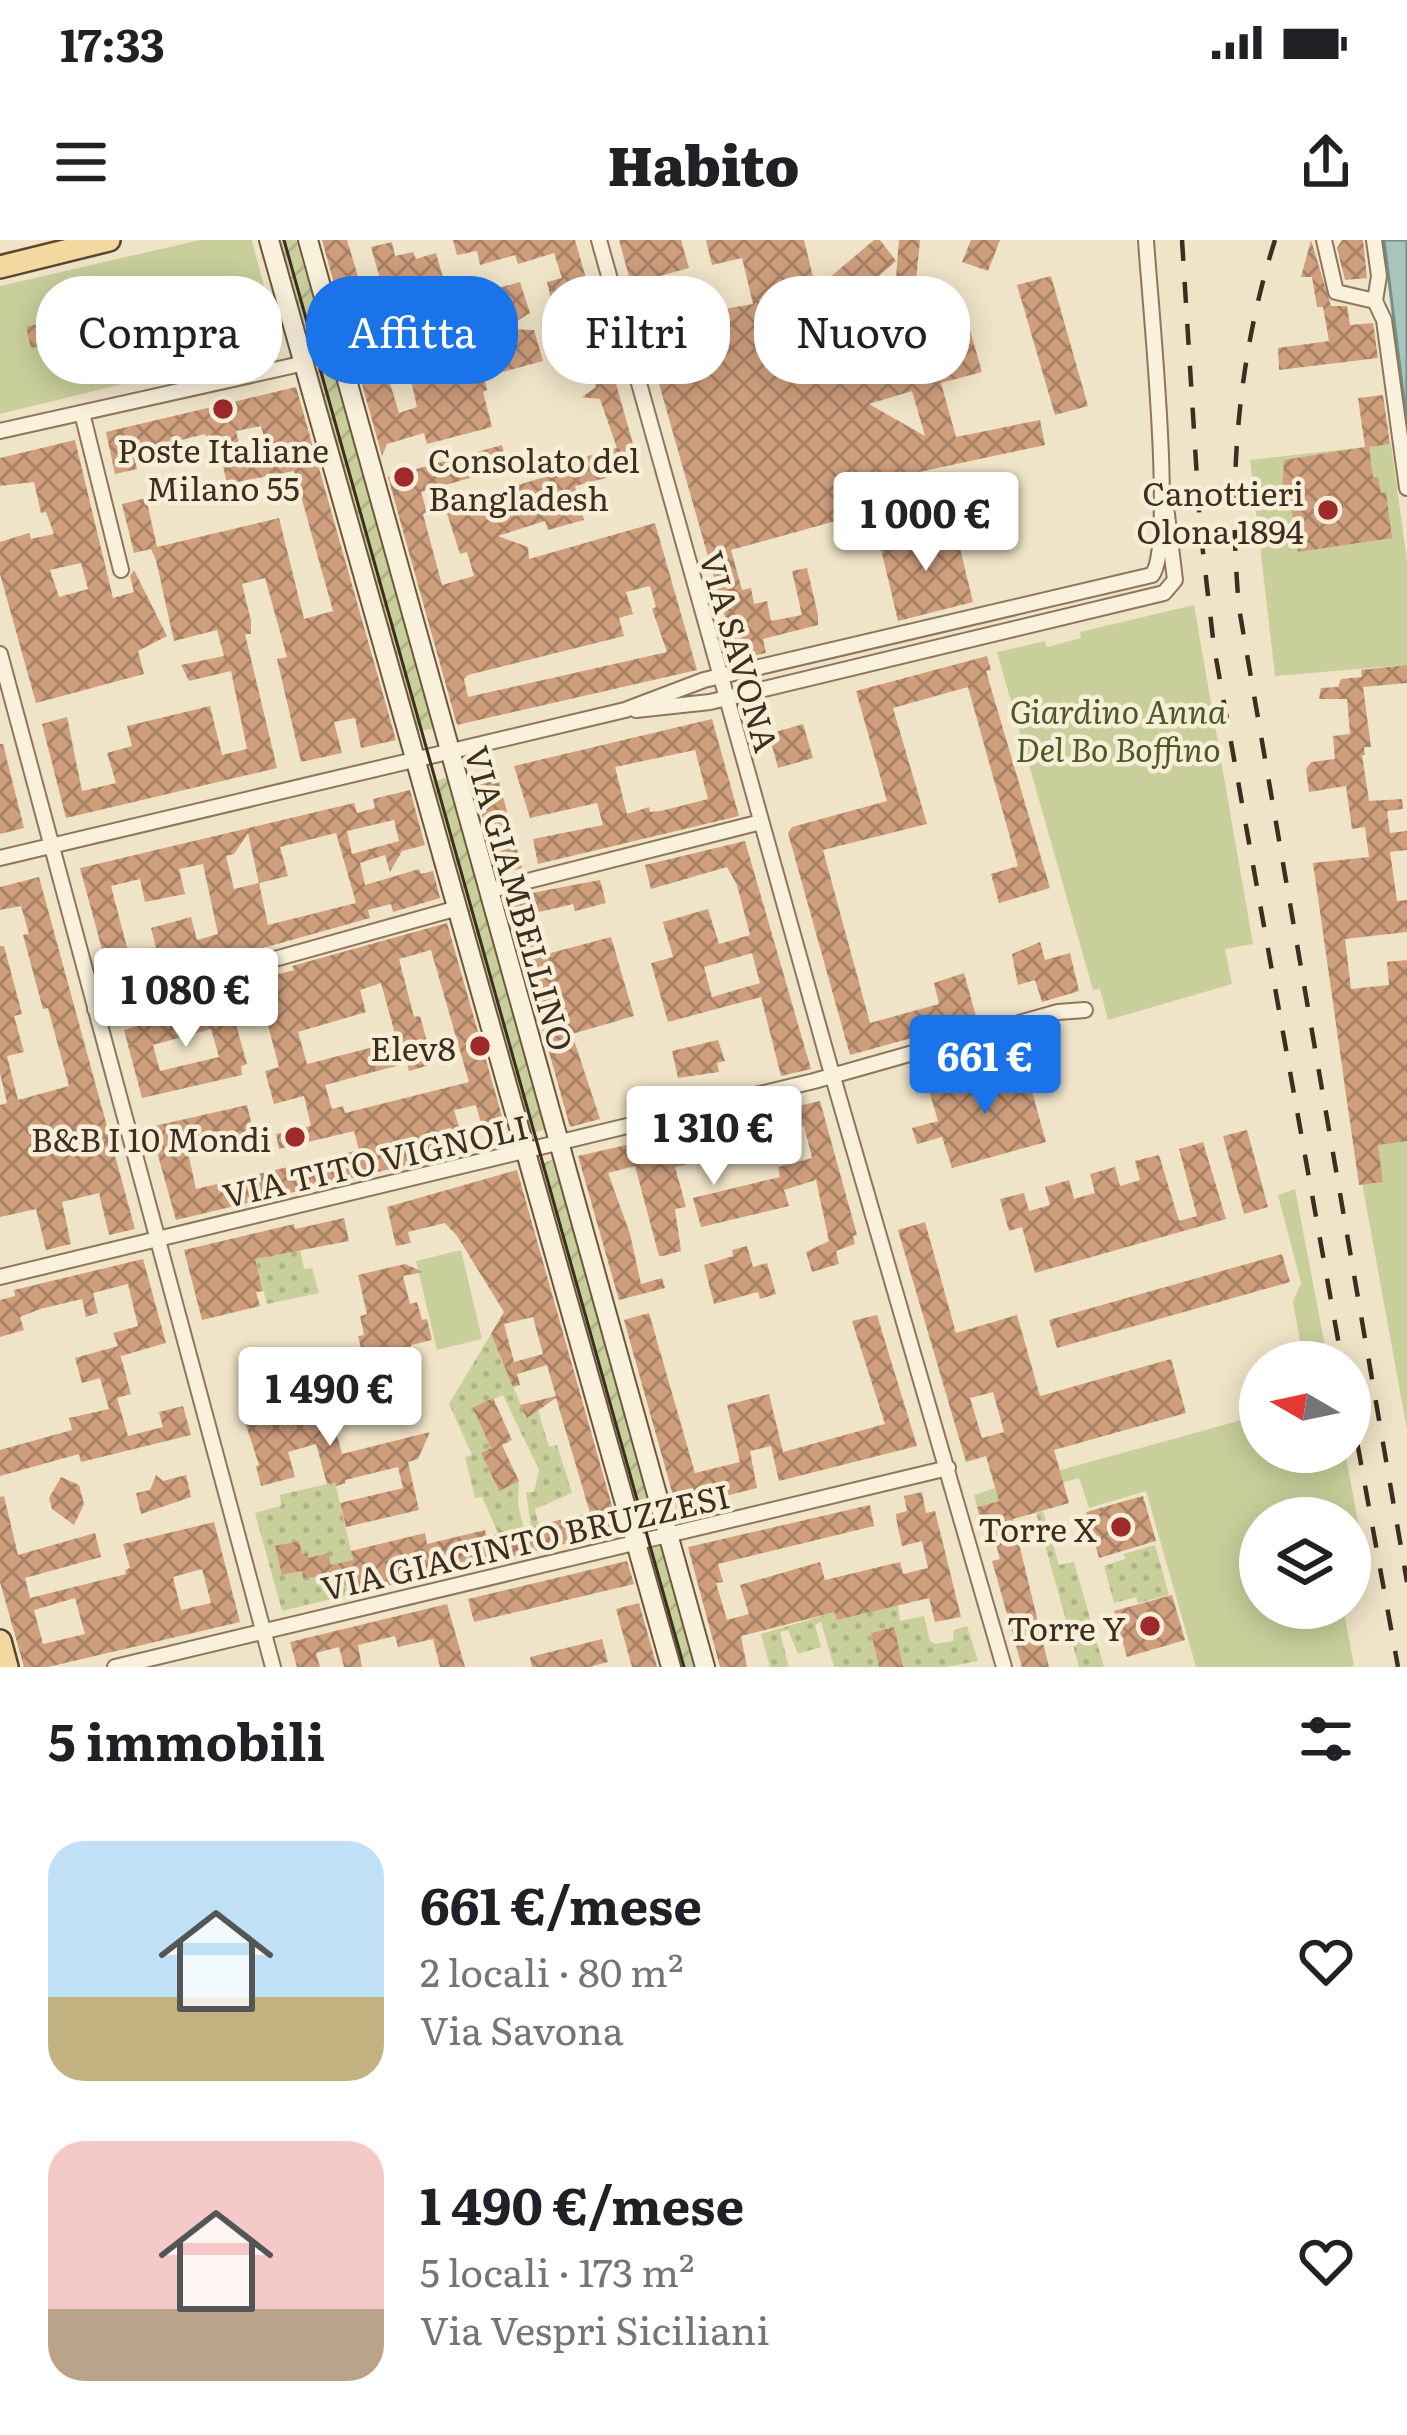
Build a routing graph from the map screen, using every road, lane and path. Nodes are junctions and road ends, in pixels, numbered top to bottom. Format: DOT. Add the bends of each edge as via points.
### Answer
graph roads {
  1 [pos="109,240"];
  2 [pos="269,240"];
  3 [pos="308,240"];
  4 [pos="599,240"];
  5 [pos="1146,240"];
  6 [pos="1324,240"];
  7 [pos="1374,240"];
  8 [pos="0,267"];
  9 [pos="1375,301"];
  10 [pos="304,363"];
  11 [pos="82,413"];
  12 [pos="0,431"];
  13 [pos="1162,486"];
  14 [pos="1407,488"];
  15 [pos="121,570"];
  16 [pos="1117,585"];
  17 [pos="1120,603"];
  18 [pos="863,644"];
  19 [pos="0,654"];
  20 [pos="866,665"];
  21 [pos="720,676"];
  22 [pos="726,698"];
  23 [pos="626,710"];
  24 [pos="449,752"];
  25 [pos="417,760"];
  26 [pos="761,822"];
  27 [pos="51,846"];
  28 [pos="0,858"];
  29 [pos="488,891"];
  30 [pos="458,908"];
  31 [pos="95,1009"];
  32 [pos="1085,1010"];
  33 [pos="833,1075"];
  34 [pos="559,1143"];
  35 [pos="527,1150"];
  36 [pos="158,1238"];
  37 [pos="0,1277"];
  38 [pos="948,1468"];
  39 [pos="668,1534"];
  40 [pos="636,1542"];
  41 [pos="263,1630"];
  42 [pos="0,1641"];
  43 [pos="8,1667"];
  44 [pos="116,1667"];
  45 [pos="273,1667"];
  46 [pos="671,1667"];
  47 [pos="705,1667"];
  48 [pos="1004,1667"];
  1 -- 8 [label="main road"];
  2 -- 10 [label="street, VIA GIAMBELLINO"];
  3 -- 24 [label="street, VIA GIAMBELLINO"];
  4 -- 21 [label="street, VIA SAVONA"];
  5 -- 13 [label="street"];
  6 -- 9 [label="street" via="1336,292"];
  7 -- 9 [label="street"];
  9 -- 14 [label="street"];
  10 -- 11 [label="street"];
  10 -- 25 [label="street, VIA GIAMBELLINO"];
  11 -- 12 [label="street"];
  11 -- 15 [label="street"];
  13 -- 16 [label="street" via="1158,569"];
  13 -- 17 [label="street" via="1171,589"];
  16 -- 17 [label="street"];
  16 -- 18 [label="street"];
  17 -- 20 [label="street"];
  18 -- 20 [label="street" via="857,653"];
  18 -- 21 [label="street"];
  19 -- 27 [label="street"];
  20 -- 22 [label="street"];
  21 -- 22 [label="street, VIA SAVONA"];
  21 -- 23 [label="street"];
  22 -- 23 [label="street"];
  22 -- 26 [label="street, VIA SAVONA"];
  23 -- 24 [label="street"];
  24 -- 25 [label="street"];
  24 -- 29 [label="street, VIA GIAMBELLINO"];
  25 -- 27 [label="street"];
  25 -- 30 [label="street, VIA GIAMBELLINO"];
  26 -- 29 [label="street"];
  26 -- 33 [label="street, VIA SAVONA"];
  27 -- 28 [label="street"];
  27 -- 31 [label="street"];
  29 -- 34 [label="street, VIA GIAMBELLINO"];
  30 -- 31 [label="street"];
  30 -- 35 [label="street, VIA GIAMBELLINO"];
  31 -- 36 [label="street"];
  32 -- 33 [label="street"];
  33 -- 34 [label="street, VIA TITO VIGNOLI"];
  33 -- 38 [label="street, VIA SAVONA"];
  34 -- 35 [label="street, VIA TITO VIGNOLI"];
  34 -- 39 [label="street, VIA GIAMBELLINO"];
  35 -- 36 [label="street, VIA TITO VIGNOLI"];
  35 -- 40 [label="street, VIA GIAMBELLINO"];
  36 -- 37 [label="street, VIA TITO VIGNOLI"];
  36 -- 41 [label="street"];
  38 -- 39 [label="street, VIA GIACINTO BRUZZESI"];
  38 -- 48 [label="street, VIA SAVONA"];
  39 -- 40 [label="street, VIA GIACINTO BRUZZESI"];
  39 -- 47 [label="street, VIA GIAMBELLINO"];
  40 -- 41 [label="street, VIA GIACINTO BRUZZESI"];
  40 -- 46 [label="street, VIA GIAMBELLINO"];
  41 -- 44 [label="street, VIA GIACINTO BRUZZESI"];
  41 -- 45 [label="street"];
  42 -- 43 [label="main road"];
}
